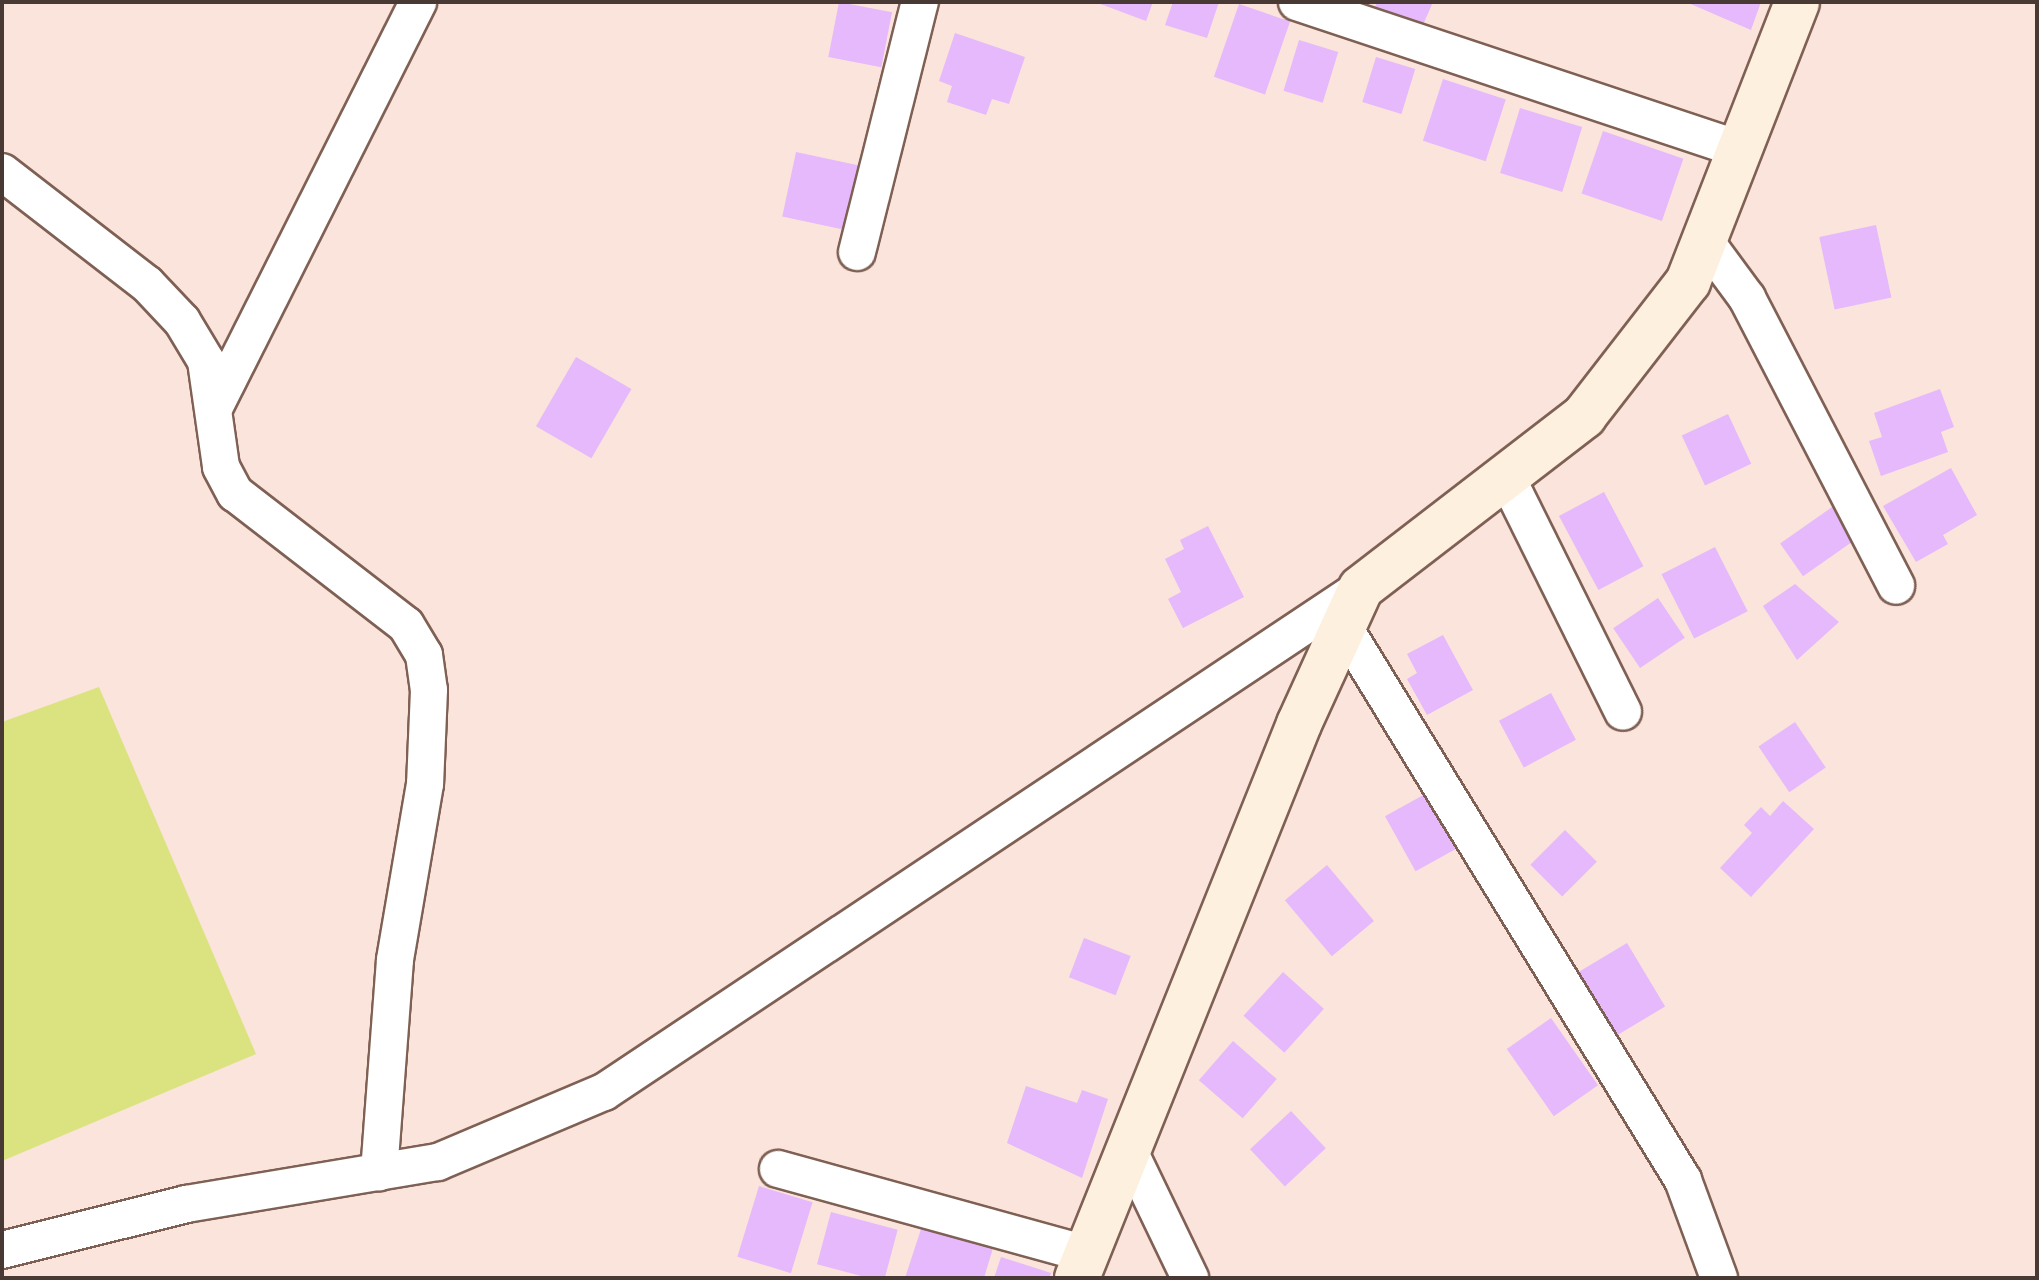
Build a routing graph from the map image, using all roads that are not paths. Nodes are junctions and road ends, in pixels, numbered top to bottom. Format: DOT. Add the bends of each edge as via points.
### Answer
graph roads {
  1 [pos="418,2"];
  2 [pos="920,2"];
  3 [pos="1297,2"];
  4 [pos="1797,2"];
  5 [pos="1740,149"];
  6 [pos="2,172"];
  7 [pos="1705,241"];
  8 [pos="857,252"];
  9 [pos="215,406"];
  10 [pos="1506,476"];
  11 [pos="1896,586"];
  12 [pos="1352,607"];
  13 [pos="1623,712"];
  14 [pos="1129,1151"];
  15 [pos="778,1169"];
  16 [pos="379,1172"];
  17 [pos="2,1250"];
  18 [pos="1082,1266"];
  19 [pos="1190,1278"];
  20 [pos="1719,1278"];
  1 -- 9 [label="street"];
  2 -- 8 [label="street"];
  3 -- 5 [label="street"];
  4 -- 5 [label="street"];
  5 -- 7 [label="street"];
  6 -- 9 [label="street" via="147,284 182,321 206,361"];
  7 -- 10 [label="street" via="1688,282 1584,416"];
  7 -- 11 [label="street" via="1747,298"];
  9 -- 16 [label="street" via="221,467 235,493 406,625 424,655 429,690 425,784 395,960"];
  10 -- 12 [label="street"];
  10 -- 13 [label="street"];
  12 -- 14 [label="street"];
  12 -- 16 [label="street" via="604,1092 438,1162"];
  12 -- 20 [label="street" via="1683,1180"];
  14 -- 18 [label="street"];
  14 -- 19 [label="street"];
  15 -- 18 [label="street"];
  16 -- 17 [label="street" via="186,1204"];
}
